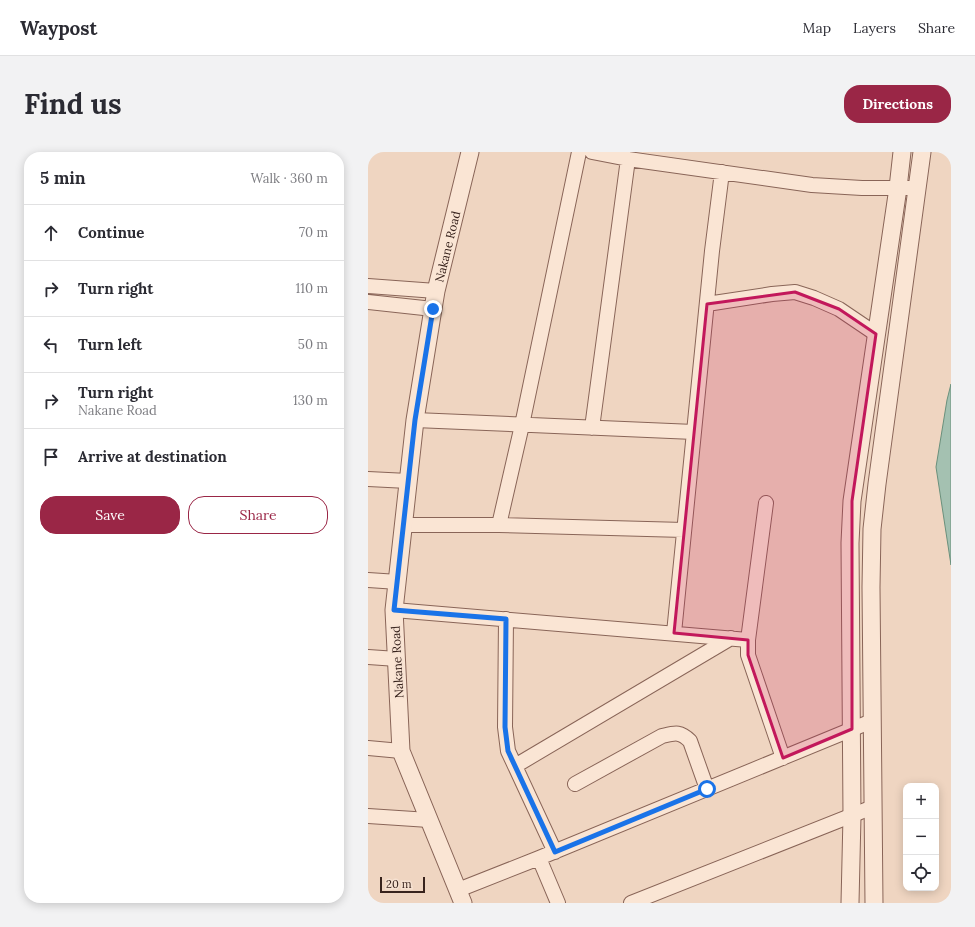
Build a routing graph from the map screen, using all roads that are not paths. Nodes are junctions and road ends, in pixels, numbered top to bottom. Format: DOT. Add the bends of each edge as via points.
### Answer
graph roads {
  1 [pos="470,152"];
  2 [pos="579,152"];
  3 [pos="592,152"];
  4 [pos="902,152"];
  5 [pos="922,152"];
  6 [pos="628,159"];
  7 [pos="722,172"];
  8 [pos="898,188"];
  9 [pos="918,188"];
  10 [pos="368,286"];
  11 [pos="436,291"];
  12 [pos="368,302"];
  13 [pos="707,304"];
  14 [pos="433,309"];
  15 [pos="876,334"];
  16 [pos="415,420"];
  17 [pos="522,425"];
  18 [pos="592,428"];
  19 [pos="694,432"];
  20 [pos="368,479"];
  21 [pos="408,481"];
  22 [pos="766,503"];
  23 [pos="404,525"];
  24 [pos="499,525"];
  25 [pos="684,530"];
  26 [pos="368,580"];
  27 [pos="398,582"];
  28 [pos="394,610"];
  29 [pos="506,619"];
  30 [pos="674,633"];
  31 [pos="731,638"];
  32 [pos="748,640"];
  33 [pos="368,657"];
  34 [pos="396,659"];
  35 [pos="872,721"];
  36 [pos="852,729"];
  37 [pos="368,748"];
  38 [pos="401,751"];
  39 [pos="783,758"];
  40 [pos="515,766"];
  41 [pos="575,784"];
  42 [pos="707,789"];
  43 [pos="873,807"];
  44 [pos="368,816"];
  45 [pos="852,816"];
  46 [pos="430,820"];
  47 [pos="555,852"];
  48 [pos="539,858"];
  49 [pos="461,896"];
  50 [pos="558,903"];
  51 [pos="631,903"];
  52 [pos="850,903"];
  53 [pos="874,903"];
  1 -- 11 [label="street, Nakane Road"];
  2 -- 17 [label="street"];
  3 -- 6 [label="street"];
  4 -- 8 [label="street"];
  5 -- 9 [label="street"];
  6 -- 7 [label="street"];
  6 -- 18 [label="street"];
  7 -- 8 [label="street" via="812,185"];
  7 -- 13 [label="street"];
  8 -- 9 [label="street"];
  8 -- 15 [label="street"];
  9 -- 35 [label="street" via="876,484 872,529"];
  10 -- 11 [label="street"];
  11 -- 14 [label="street, Nakane Road"];
  12 -- 14 [label="street"];
  13 -- 15 [label="street" via="795,292 839,308"];
  13 -- 19 [label="street"];
  14 -- 16 [label="street, Nakane Road"];
  15 -- 36 [label="street" via="852,501"];
  16 -- 17 [label="street"];
  16 -- 21 [label="street, Nakane Road"];
  17 -- 18 [label="street"];
  17 -- 24 [label="street"];
  18 -- 19 [label="street"];
  19 -- 25 [label="street"];
  20 -- 21 [label="street"];
  21 -- 23 [label="street, Nakane Road"];
  22 -- 32 [label="street"];
  23 -- 24 [label="street"];
  23 -- 27 [label="street, Nakane Road"];
  24 -- 25 [label="street"];
  25 -- 30 [label="street"];
  26 -- 27 [label="street"];
  27 -- 28 [label="street, Nakane Road"];
  28 -- 29 [label="street"];
  28 -- 34 [label="street, Nakane Road"];
  29 -- 30 [label="street"];
  29 -- 40 [label="street" via="505,727 508,751"];
  30 -- 31 [label="street"];
  31 -- 32 [label="street"];
  31 -- 40 [label="street"];
  32 -- 39 [label="street" via="748,655"];
  33 -- 34 [label="street"];
  34 -- 38 [label="street, Nakane Road"];
  35 -- 36 [label="street"];
  35 -- 43 [label="street"];
  36 -- 39 [label="street"];
  36 -- 45 [label="street"];
  37 -- 38 [label="street"];
  38 -- 46 [label="street, Nakane Road"];
  39 -- 42 [label="street"];
  40 -- 47 [label="street"];
  41 -- 42 [label="street" via="662,736 676,733 690,741"];
  42 -- 47 [label="street"];
  43 -- 45 [label="street"];
  43 -- 53 [label="street"];
  44 -- 46 [label="street"];
  45 -- 51 [label="street"];
  45 -- 52 [label="street"];
  46 -- 49 [label="street, Nakane Road"];
  47 -- 48 [label="street"];
  48 -- 49 [label="street"];
  48 -- 50 [label="street"];
}
